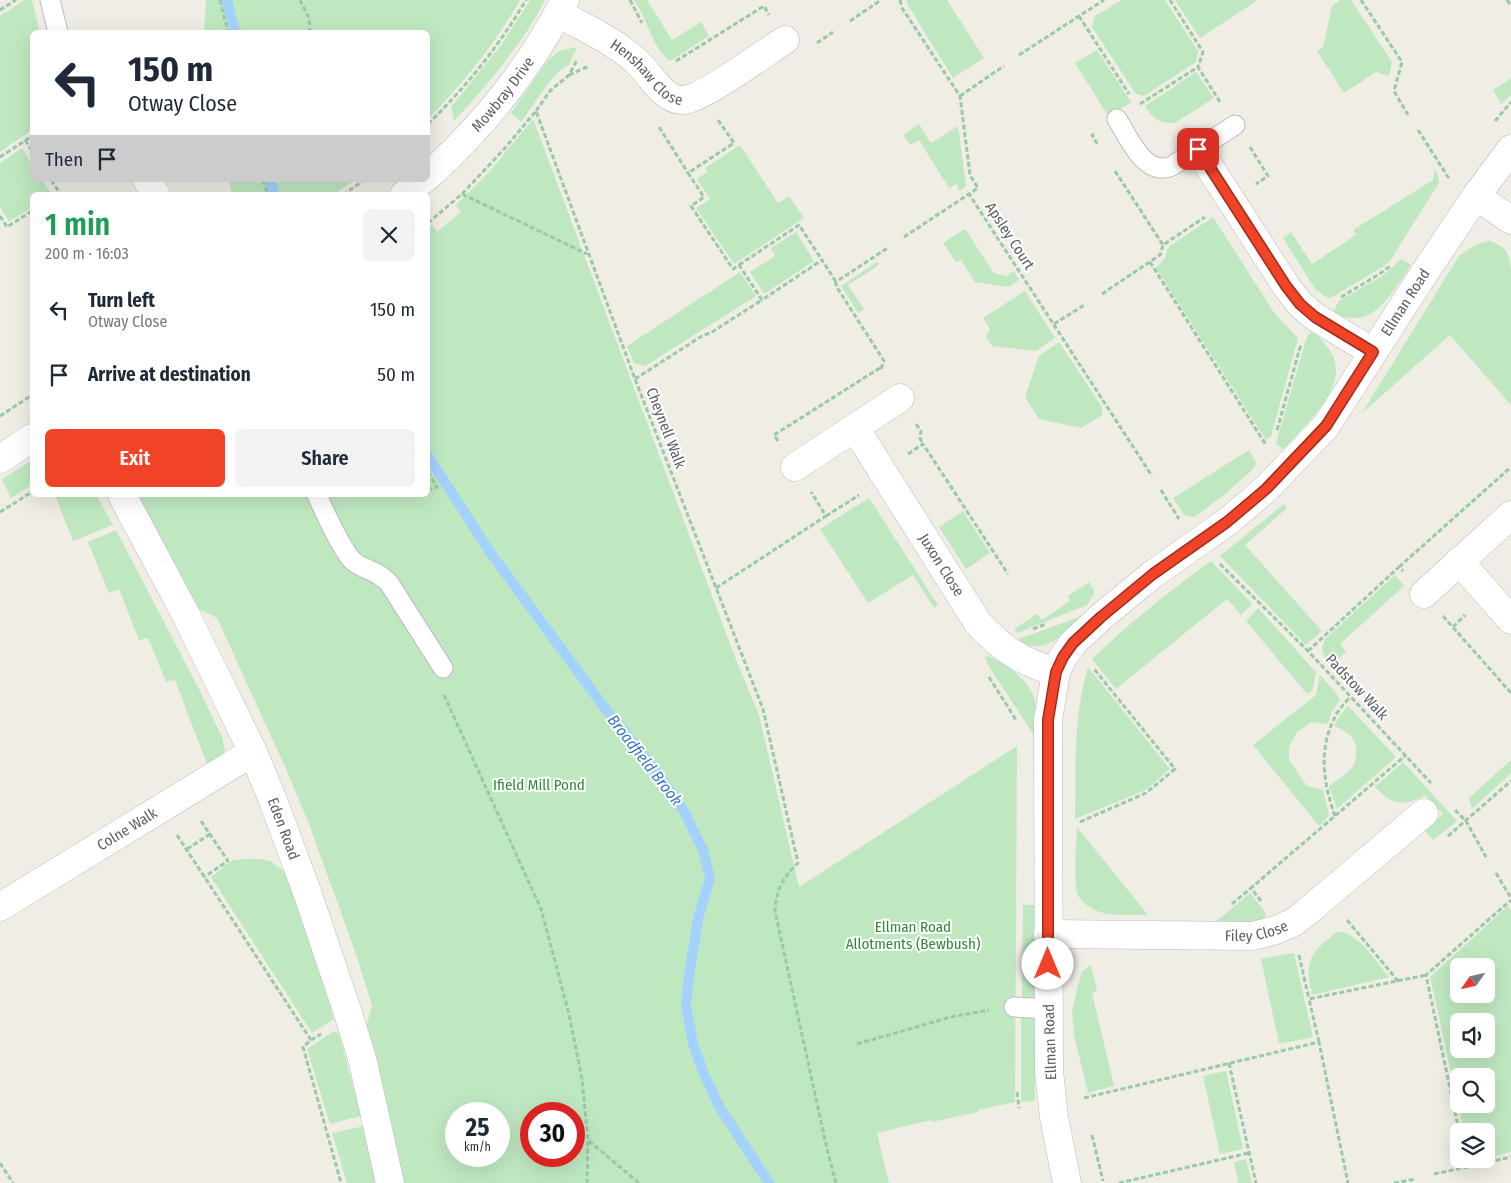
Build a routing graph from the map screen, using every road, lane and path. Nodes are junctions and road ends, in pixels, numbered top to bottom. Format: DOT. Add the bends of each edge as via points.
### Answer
graph roads {
  1 [pos="16,0"];
  2 [pos="50,0"];
  3 [pos="220,0"];
  4 [pos="300,0"];
  5 [pos="526,0"];
  6 [pos="881,0"];
  7 [pos="900,0"];
  8 [pos="1104,0"];
  9 [pos="1170,0"];
  10 [pos="1361,0"];
  11 [pos="1507,0"];
  12 [pos="561,6"];
  13 [pos="1511,6"];
  14 [pos="0,10"];
  15 [pos="850,21"];
  16 [pos="58,30"];
  17 [pos="228,30"];
  18 [pos="310,30"];
  19 [pos="785,40"];
  20 [pos="1019,55"];
  21 [pos="1004,66"];
  22 [pos="1198,67"];
  23 [pos="701,95"];
  24 [pos="960,96"];
  25 [pos="1511,102"];
  26 [pos="1408,115"];
  27 [pos="1117,119"];
  28 [pos="430,122"];
  29 [pos="1235,125"];
  30 [pos="1490,127"];
  31 [pos="1418,130"];
  32 [pos="30,137"];
  33 [pos="25,140"];
  34 [pos="30,148"];
  35 [pos="1198,149"];
  36 [pos="1511,149"];
  37 [pos="0,157"];
  38 [pos="1454,170"];
  39 [pos="430,174"];
  40 [pos="1448,177"];
  41 [pos="356,182"];
  42 [pos="361,182"];
  43 [pos="420,182"];
  44 [pos="1443,185"];
  45 [pos="356,186"];
  46 [pos="347,192"];
  47 [pos="408,192"];
  48 [pos="462,194"];
  49 [pos="969,194"];
  50 [pos="1476,196"];
  51 [pos="30,212"];
  52 [pos="0,216"];
  53 [pos="1511,220"];
  54 [pos="430,221"];
  55 [pos="904,237"];
  56 [pos="1162,245"];
  57 [pos="889,247"];
  58 [pos="588,254"];
  59 [pos="822,260"];
  60 [pos="1394,260"];
  61 [pos="1150,262"];
  62 [pos="739,265"];
  63 [pos="836,282"];
  64 [pos="1102,294"];
  65 [pos="762,300"];
  66 [pos="1086,304"];
  67 [pos="1315,317"];
  68 [pos="1054,324"];
  69 [pos="1373,352"];
  70 [pos="635,379"];
  71 [pos="30,396"];
  72 [pos="900,398"];
  73 [pos="0,416"];
  74 [pos="855,428"];
  75 [pos="1276,432"];
  76 [pos="30,439"];
  77 [pos="923,444"];
  78 [pos="1269,449"];
  79 [pos="0,459"];
  80 [pos="795,467"];
  81 [pos="1511,467"];
  82 [pos="430,475"];
  83 [pos="1152,476"];
  84 [pos="430,489"];
  85 [pos="30,493"];
  86 [pos="123,497"];
  87 [pos="318,497"];
  88 [pos="0,512"];
  89 [pos="1511,515"];
  90 [pos="1198,542"];
  91 [pos="1459,561"];
  92 [pos="1399,567"];
  93 [pos="1424,594"];
  94 [pos="1511,620"];
  95 [pos="1073,643"];
  96 [pos="443,668"];
  97 [pos="1056,672"];
  98 [pos="1350,697"];
  99 [pos="252,752"];
  100 [pos="1406,755"];
  101 [pos="1511,781"];
  102 [pos="1433,784"];
  103 [pos="184,794"];
  104 [pos="1453,807"];
  105 [pos="160,808"];
  106 [pos="1424,813"];
  107 [pos="1336,816"];
  108 [pos="1466,821"];
  109 [pos="1072,825"];
  110 [pos="210,834"];
  111 [pos="1443,840"];
  112 [pos="187,849"];
  113 [pos="1486,857"];
  114 [pos="1496,873"];
  115 [pos="204,876"];
  116 [pos="1511,899"];
  117 [pos="0,907"];
  118 [pos="1353,915"];
  119 [pos="1281,928"];
  120 [pos="1048,934"];
  121 [pos="1426,975"];
  122 [pos="1398,981"];
  123 [pos="1309,999"];
  124 [pos="1014,1007"];
  125 [pos="1048,1009"];
  126 [pos="1319,1042"];
  127 [pos="857,1044"];
  128 [pos="1229,1063"];
  129 [pos="1081,1089"];
  130 [pos="1084,1098"];
  131 [pos="1086,1107"];
  132 [pos="1457,1123"];
  133 [pos="1092,1132"];
  134 [pos="588,1141"];
  135 [pos="1249,1153"];
  136 [pos="1511,1157"];
  137 [pos="1495,1161"];
  138 [pos="0,1162"];
  139 [pos="1461,1168"];
  140 [pos="1434,1174"];
  141 [pos="1416,1178"];
  142 [pos="1103,1181"];
  143 [pos="13,1183"];
  144 [pos="340,1183"];
  145 [pos="390,1183"];
  146 [pos="587,1183"];
  147 [pos="639,1183"];
  148 [pos="836,1183"];
  149 [pos="1067,1183"];
  150 [pos="1119,1183"];
  151 [pos="1256,1183"];
  152 [pos="1348,1183"];
  153 [pos="1394,1183"];
  1 -- 14 [label="path"];
  2 -- 16 [label="lane"];
  3 -- 17 [label="path"];
  4 -- 18 [label="path" via="309,18"];
  5 -- 28 [label="path" via="496,47"];
  6 -- 15 [label="path"];
  7 -- 24 [label="path, Apsley Court" via="902,8"];
  8 -- 20 [label="path"];
  9 -- 22 [label="path" via="1203,52"];
  10 -- 26 [label="path" via="1402,62 1394,91"];
  11 -- 13 [label="path"];
  12 -- 23 [label="street, Henshaw Close" via="641,65 668,96 685,100"];
  12 -- 39 [label="street, Mowbray Drive" via="504,94 479,125"];
  19 -- 23 [label="street, Henshaw Close"];
  21 -- 24 [label="path"];
  23 -- 62 [label="path" via="734,143 688,173 704,197 691,206 733,269"];
  24 -- 49 [label="path, Apsley Court" via="970,175 978,188"];
  25 -- 30 [label="path"];
  27 -- 35 [label="lane" via="1140,155 1155,168 1166,168"];
  29 -- 35 [label="lane"];
  31 -- 40 [label="path"];
  32 -- 33 [label="path"];
  33 -- 34 [label="path"];
  33 -- 37 [label="path"];
  35 -- 67 [label="street" via="1286,286"];
  36 -- 50 [label="street, Ellman Road"];
  38 -- 40 [label="path"];
  40 -- 44 [label="path"];
  41 -- 45 [label="path"];
  42 -- 45 [label="path"];
  43 -- 47 [label="street"];
  45 -- 46 [label="path"];
  48 -- 54 [label="path"];
  48 -- 58 [label="path"];
  48 -- 58 [label="path, Cheynell Walk" via="536,111"];
  49 -- 55 [label="path"];
  49 -- 68 [label="path, Apsley Court"];
  50 -- 53 [label="street"];
  50 -- 69 [label="street, Ellman Road"];
  51 -- 52 [label="path" via="7,227"];
  56 -- 61 [label="path" via="1160,255"];
  57 -- 63 [label="path"];
  58 -- 70 [label="path, Cheynell Walk"];
  59 -- 62 [label="path" via="799,225"];
  59 -- 63 [label="path"];
  59 -- 65 [label="path"];
  60 -- 67 [label="path" via="1378,275 1328,304"];
  61 -- 64 [label="path"];
  61 -- 78 [label="path"];
  62 -- 65 [label="path"];
  63 -- 72 [label="path" via="884,361 880,368"];
  65 -- 70 [label="path"];
  66 -- 68 [label="path"];
  67 -- 69 [label="street"];
  67 -- 75 [label="path" via="1303,337"];
  68 -- 83 [label="path, Apsley Court"];
  69 -- 90 [label="street, Ellman Road" via="1326,426 1298,457 1266,489"];
  70 -- 148 [label="path, Cheynell Walk" via="763,709 798,863 780,883 775,911"];
  71 -- 73 [label="path"];
  72 -- 74 [label="street"];
  72 -- 77 [label="path" via="921,432"];
  74 -- 80 [label="street"];
  74 -- 97 [label="street, Juxon Close" via="978,623 1010,653 1037,667"];
  76 -- 79 [label="street"];
  81 -- 92 [label="path"];
  82 -- 84 [label="path" via="437,487"];
  85 -- 88 [label="path"];
  86 -- 99 [label="street, Eden Road" via="187,617"];
  87 -- 96 [label="lane" via="345,552 352,560 381,575 389,584"];
  89 -- 91 [label="street"];
  90 -- 95 [label="street, Ellman Road" via="1146,580"];
  90 -- 98 [label="path, Padstow Walk" via="1308,650"];
  91 -- 93 [label="street"];
  91 -- 94 [label="street"];
  95 -- 97 [label="street, Ellman Road"];
  95 -- 109 [label="path" via="1175,769 1146,793"];
  96 -- 134 [label="path" via="440,687 541,909 569,1014 582,1079"];
  97 -- 120 [label="street, Ellman Road" via="1048,720"];
  98 -- 100 [label="path, Padstow Walk"];
  98 -- 107 [label="path" via="1336,714 1324,754 1324,779"];
  99 -- 103 [label="street, Colne Walk"];
  99 -- 145 [label="street, Eden Road" via="295,859 364,1062"];
  100 -- 102 [label="path, Padstow Walk"];
  100 -- 107 [label="path"];
  101 -- 108 [label="path"];
  103 -- 105 [label="street, Colne Walk"];
  103 -- 110 [label="path"];
  104 -- 108 [label="path"];
  105 -- 112 [label="path"];
  105 -- 117 [label="street, Colne Walk"];
  106 -- 119 [label="street, Filey Close" via="1308,911"];
  107 -- 119 [label="path" via="1251,888"];
  108 -- 111 [label="path"];
  108 -- 113 [label="path"];
  110 -- 112 [label="path"];
  110 -- 115 [label="path" via="228,861"];
  112 -- 115 [label="path"];
  114 -- 116 [label="path"];
  115 -- 144 [label="path" via="311,1040 303,1048"];
  116 -- 121 [label="path"];
  118 -- 122 [label="path" via="1346,921"];
  119 -- 120 [label="street, Filey Close" via="1253,936"];
  119 -- 123 [label="path" via="1297,949"];
  120 -- 125 [label="street, Ellman Road"];
  121 -- 122 [label="path"];
  121 -- 132 [label="path"];
  122 -- 123 [label="path"];
  123 -- 126 [label="path"];
  124 -- 125 [label="lane"];
  124 -- 127 [label="path" via="951,1017"];
  125 -- 149 [label="street, Ellman Road" via="1054,1117"];
  126 -- 128 [label="path"];
  126 -- 152 [label="path"];
  128 -- 130 [label="path"];
  128 -- 135 [label="path"];
  129 -- 130 [label="path"];
  130 -- 131 [label="path"];
  133 -- 142 [label="path"];
  134 -- 146 [label="path"];
  134 -- 147 [label="path"];
  135 -- 150 [label="path"];
  135 -- 151 [label="path"];
  136 -- 137 [label="path"];
  138 -- 143 [label="path"];
  139 -- 140 [label="path"];
  141 -- 153 [label="path"];
}
